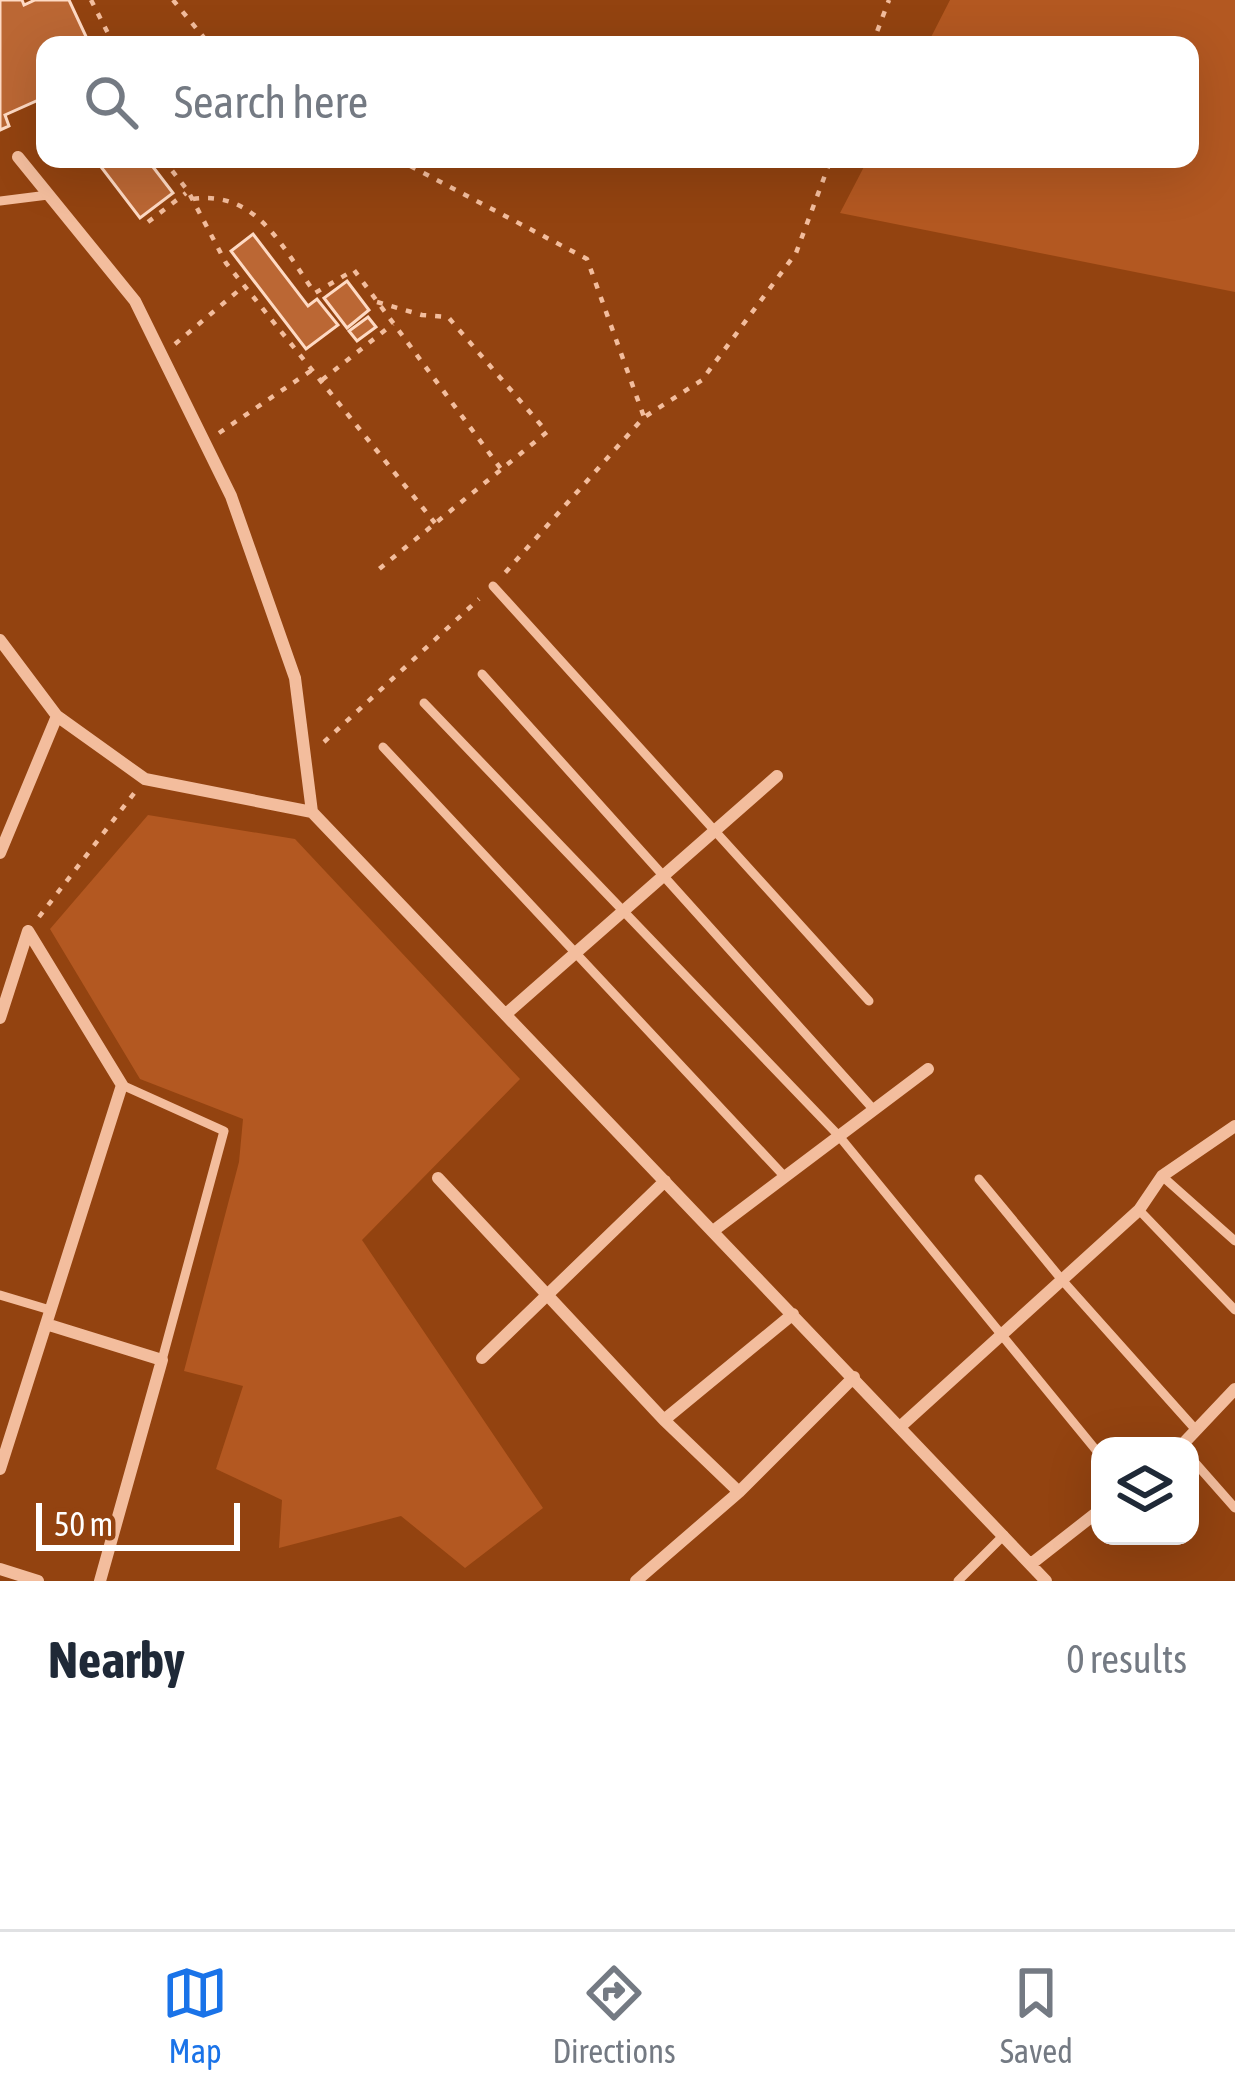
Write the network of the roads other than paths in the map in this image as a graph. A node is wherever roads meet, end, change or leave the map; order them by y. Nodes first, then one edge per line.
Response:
1 (18, 157) dead end
2 (48, 195) junction
3 (0, 201) edge
4 (493, 586) road end
5 (0, 640) edge
6 (482, 674) dead end
7 (424, 703) dead end
8 (57, 716) junction
9 (383, 747) dead end
10 (777, 776) dead end
11 (312, 812) junction
12 (714, 831) junction
13 (0, 853) edge
14 (664, 875) junction
15 (624, 910) junction
16 (575, 953) junction
17 (869, 1000) dead end
18 (506, 1014) junction
19 (0, 1018) edge
20 (928, 1069) dead end
21 (122, 1085) junction
22 (874, 1110) junction
23 (1235, 1126) edge
24 (839, 1136) junction
25 (1162, 1176) junction
26 (785, 1177) junction
27 (438, 1178) dead end
28 (979, 1179) dead end
29 (665, 1181) junction
30 (1139, 1210) junction
31 (713, 1231) junction
32 (1235, 1241) edge
33 (1062, 1280) junction
34 (0, 1295) edge
35 (547, 1295) junction
36 (1235, 1310) edge
37 (793, 1314) junction
38 (48, 1317) junction
39 (1001, 1335) junction
40 (482, 1358) dead end
41 (162, 1360) junction
42 (854, 1377) junction
43 (1235, 1389) edge
44 (664, 1420) junction
45 (901, 1426) junction
46 (1196, 1430) junction
47 (1189, 1437) edge
48 (1091, 1444) edge
49 (1199, 1467) edge
50 (0, 1468) edge
51 (740, 1492) junction
52 (1235, 1508) edge
53 (1091, 1517) edge
54 (1004, 1535) junction
55 (1031, 1564) junction
56 (0, 1569) edge
57 (38, 1581) edge
58 (100, 1581) edge
59 (636, 1581) edge
60 (958, 1581) edge
61 (1046, 1581) edge

1 - 2 street
2 - 3 lane
2 - 11 street
4 - 12 lane
5 - 8 street
6 - 14 lane
7 - 15 lane
8 - 11 street
8 - 13 street
9 - 16 lane
10 - 12 street
11 - 18 street
12 - 14 street
12 - 17 lane
14 - 15 street
14 - 22 lane
15 - 16 street
15 - 24 lane
16 - 18 street
16 - 26 lane
18 - 29 street
19 - 21 street
20 - 22 street
21 - 38 street
21 - 41 lane
22 - 24 street
23 - 25 street
24 - 26 street
24 - 39 lane
25 - 30 street
25 - 32 lane
26 - 31 street
27 - 35 street
28 - 33 lane
29 - 31 street
29 - 35 street
30 - 33 street
30 - 36 lane
31 - 37 street
33 - 39 street
33 - 46 lane
34 - 38 lane
35 - 40 street
35 - 44 street
37 - 42 street
37 - 44 street
38 - 41 street
38 - 50 street
39 - 45 street
39 - 48 lane
41 - 58 street
42 - 45 street
42 - 51 street
43 - 46 street
44 - 51 street
45 - 54 street
46 - 47 street
49 - 52 lane
51 - 59 street
53 - 55 street
54 - 55 street
54 - 60 lane
55 - 61 street
56 - 57 street

